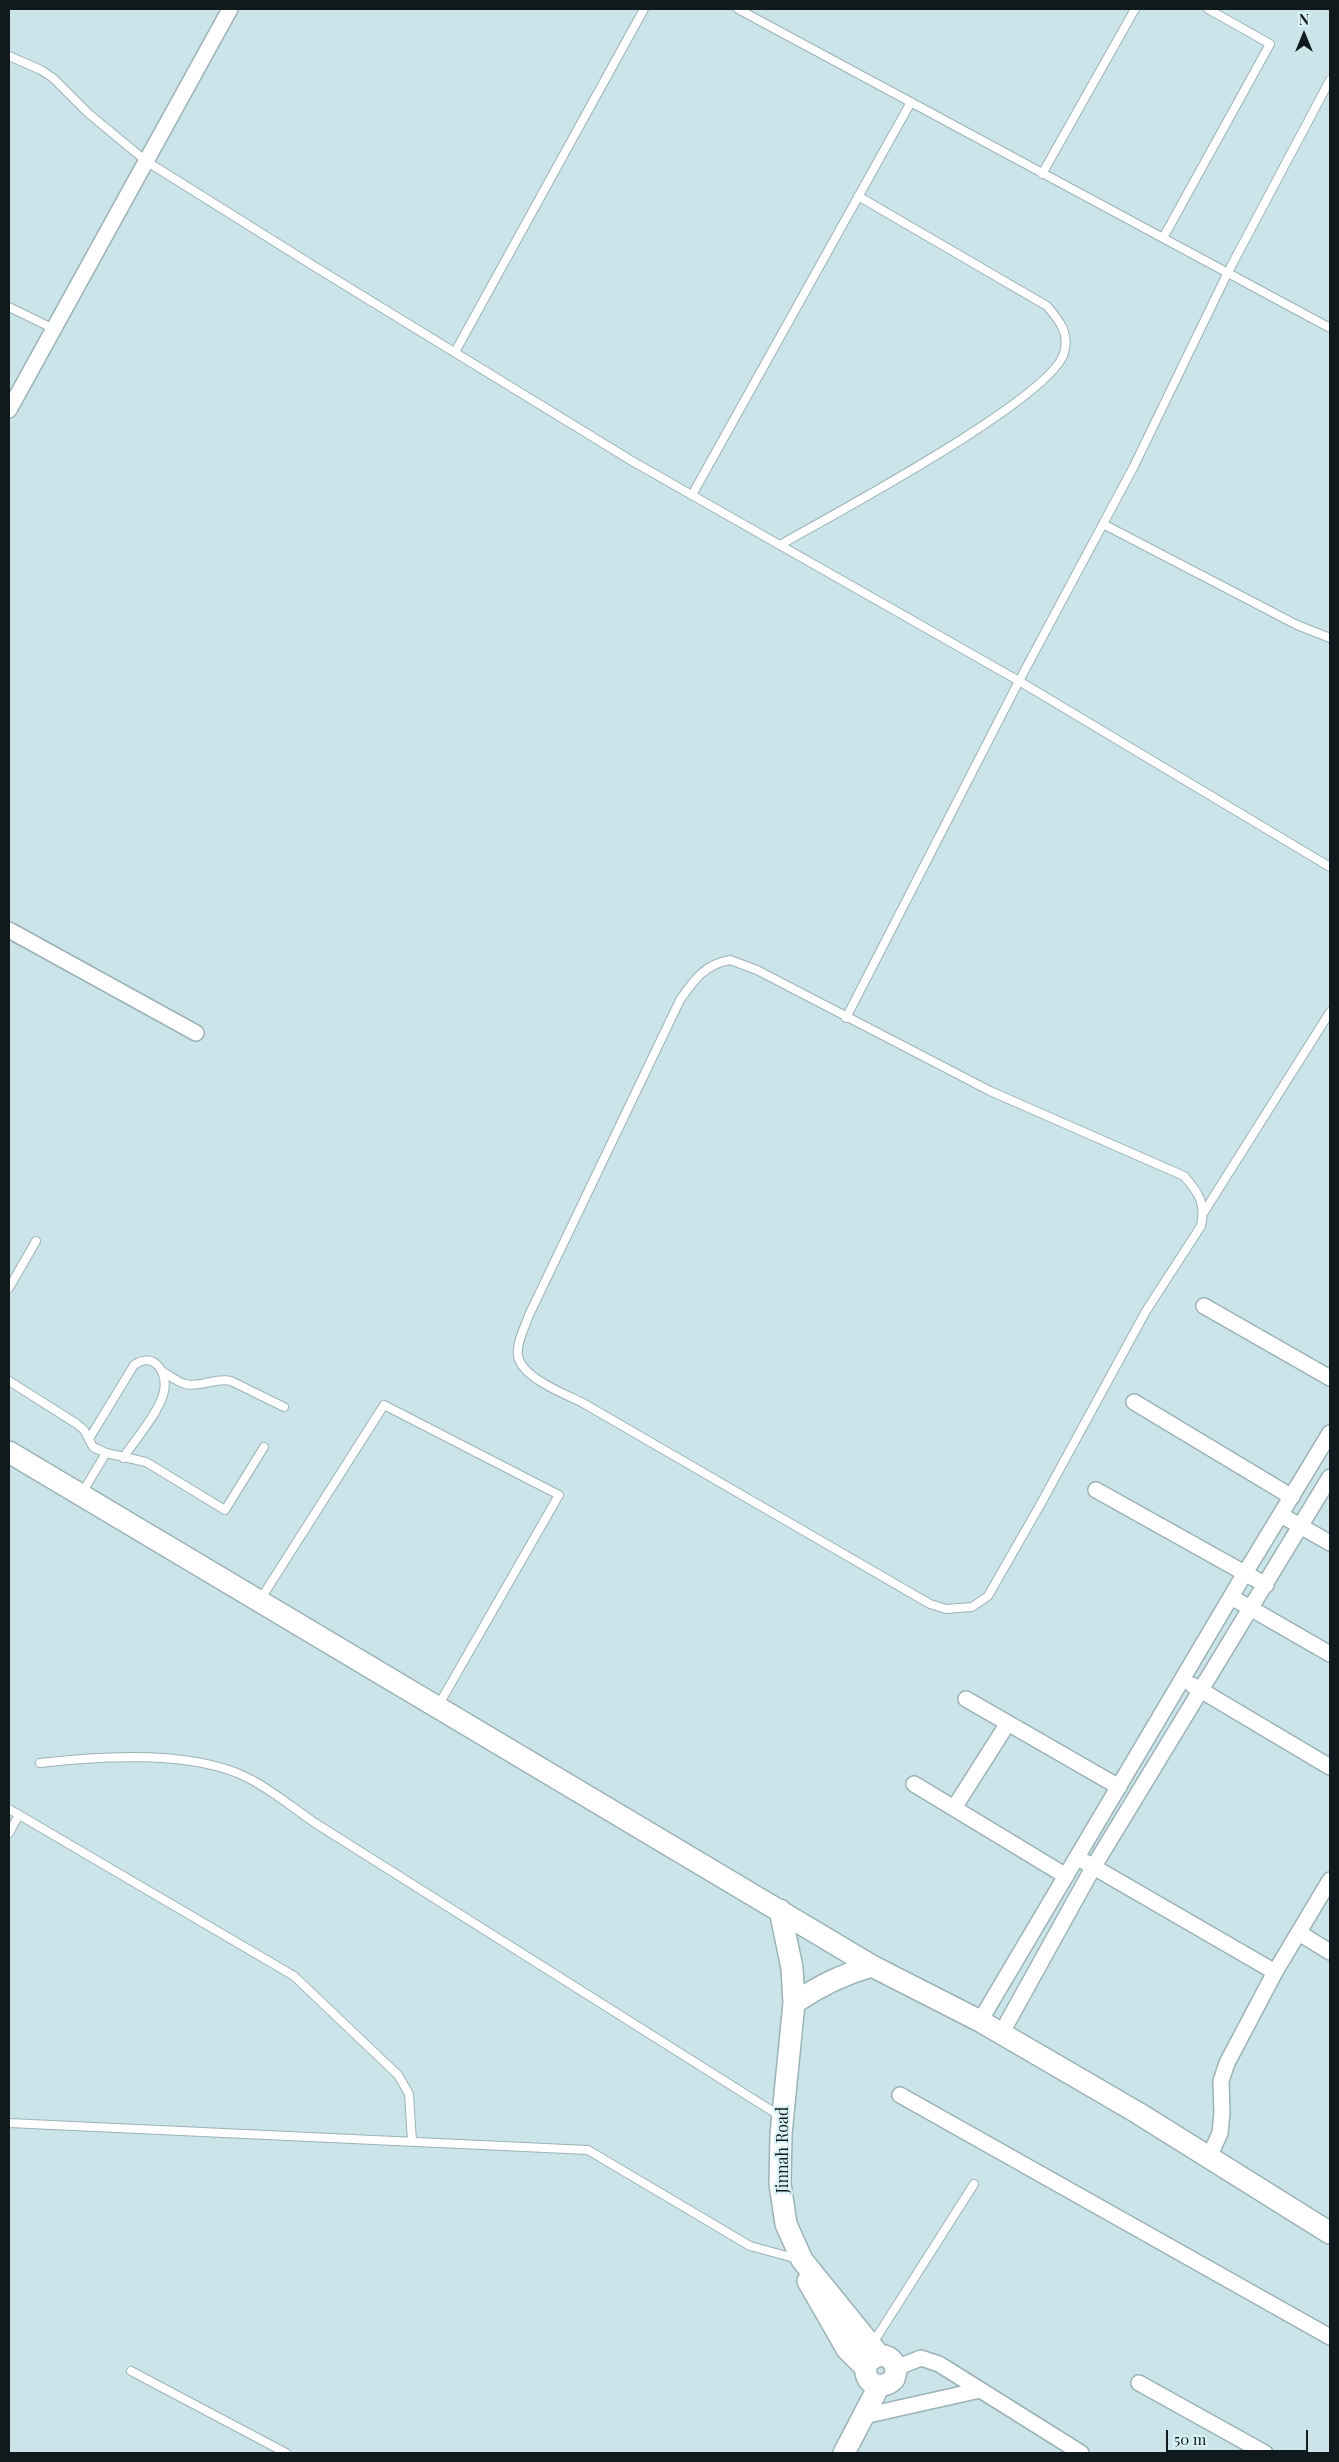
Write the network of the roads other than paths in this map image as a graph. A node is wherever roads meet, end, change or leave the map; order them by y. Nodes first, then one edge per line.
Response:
1 (230, 9) edge
2 (644, 9) edge
3 (738, 9) edge
4 (1135, 9) edge
5 (1208, 9) edge
6 (9, 56) edge
7 (1330, 80) edge
8 (911, 102) junction
9 (146, 161) junction
10 (1042, 174) junction
11 (858, 196) junction
12 (1163, 238) junction
13 (1228, 272) junction
14 (9, 307) edge
15 (1330, 328) edge
16 (54, 329) junction
17 (455, 352) junction
18 (9, 410) edge
19 (692, 495) junction
20 (1103, 524) junction
21 (780, 545) junction
22 (1330, 638) edge
23 (1019, 681) junction
24 (1330, 867) edge
25 (9, 930) edge
26 (1330, 1012) edge
27 (846, 1018) junction
28 (196, 1033) dead end
29 (1204, 1212) junction
30 (36, 1241) dead end
31 (9, 1288) edge
32 (1204, 1306) dead end
33 (163, 1372) junction
34 (1330, 1378) edge
35 (9, 1381) edge
36 (1134, 1402) dead end
37 (284, 1407) dead end
38 (1330, 1433) edge
39 (89, 1439) junction
40 (264, 1447) dead end
41 (9, 1452) edge
42 (106, 1453) junction
43 (123, 1458) junction
44 (1330, 1477) edge
45 (1096, 1490) dead end
46 (81, 1495) junction
47 (1292, 1498) junction
48 (1281, 1515) junction
49 (1302, 1526) junction
50 (1330, 1543) edge
51 (1245, 1573) junction
52 (1266, 1585) junction
53 (1231, 1597) junction
54 (259, 1602) junction
55 (1251, 1608) junction
56 (1330, 1654) edge
57 (1182, 1679) junction
58 (1200, 1690) junction
59 (966, 1699) dead end
60 (437, 1708) junction
61 (1008, 1723) junction
62 (40, 1763) dead end
63 (1330, 1767) edge
64 (914, 1784) dead end
65 (1119, 1787) junction
66 (954, 1808) junction
67 (9, 1809) edge
68 (19, 1815) junction
69 (9, 1833) edge
70 (1077, 1858) junction
71 (1094, 1866) junction
72 (1066, 1876) junction
73 (1330, 1880) edge
74 (780, 1910) junction
75 (1299, 1933) junction
76 (1330, 1952) edge
77 (872, 1966) junction
78 (1275, 1972) junction
79 (794, 2003) junction
80 (980, 2021) junction
81 (1001, 2034) junction
82 (900, 2095) dead end
83 (782, 2117) junction
84 (9, 2123) edge
85 (412, 2141) junction
86 (1209, 2157) junction
87 (974, 2184) dead end
88 (1330, 2233) edge
89 (802, 2260) junction
90 (1330, 2337) edge
91 (873, 2367) junction
92 (896, 2368) joint
93 (131, 2371) dead end
94 (1139, 2383) dead end
95 (980, 2390) junction
96 (864, 2416) junction
97 (286, 2453) edge
98 (844, 2453) edge
99 (1080, 2453) edge
100 (1265, 2453) edge

1 - 9 street
2 - 17 lane
3 - 8 lane
4 - 10 lane
5 - 12 lane
6 - 9 lane
7 - 13 lane
8 - 10 lane
8 - 11 lane
9 - 16 street
9 - 17 lane
10 - 12 lane
11 - 19 lane
11 - 21 lane
12 - 13 lane
13 - 15 lane
13 - 20 lane
14 - 16 lane
16 - 18 street
17 - 19 lane
19 - 21 lane
20 - 22 lane
20 - 23 lane
21 - 23 lane
23 - 24 lane
23 - 27 lane
25 - 28 street
26 - 29 lane
27 - 29 lane
27 - 29 lane
30 - 31 lane
32 - 34 street
33 - 37 lane
33 - 39 lane
33 - 43 lane
35 - 39 lane
36 - 47 street
38 - 47 street
39 - 42 lane
40 - 43 lane
41 - 46 street
42 - 43 lane
42 - 46 lane
44 - 49 street
45 - 51 street
46 - 54 street
47 - 48 street
48 - 49 street
48 - 51 street
49 - 50 street
49 - 52 street
51 - 52 street
51 - 53 street
52 - 55 street
53 - 55 street
53 - 57 street
54 - 60 street
54 - 60 lane
55 - 56 street
55 - 58 street
57 - 58 street
57 - 65 street
58 - 63 street
58 - 71 street
59 - 61 street
60 - 74 street
61 - 65 street
61 - 66 street
62 - 83 lane
64 - 66 street
65 - 70 street
66 - 72 street
67 - 68 lane
68 - 69 lane
68 - 85 lane
70 - 71 street
70 - 72 street
71 - 78 street
71 - 81 street
72 - 80 street
73 - 75 street
74 - 77 street
74 - 79 street, Jinnah Road
75 - 76 street
75 - 78 street
77 - 79 street
77 - 80 street
78 - 86 street
79 - 83 street, Jinnah Road
80 - 81 street
81 - 86 street
82 - 90 street
83 - 89 street, Jinnah Road
84 - 85 lane
85 - 89 lane
86 - 88 street
87 - 91 lane
89 - 91 street, Jinnah Road
91 - 92 street
91 - 96 street
92 - 95 street
93 - 97 lane
94 - 100 street
95 - 96 street
95 - 99 street
96 - 98 street

